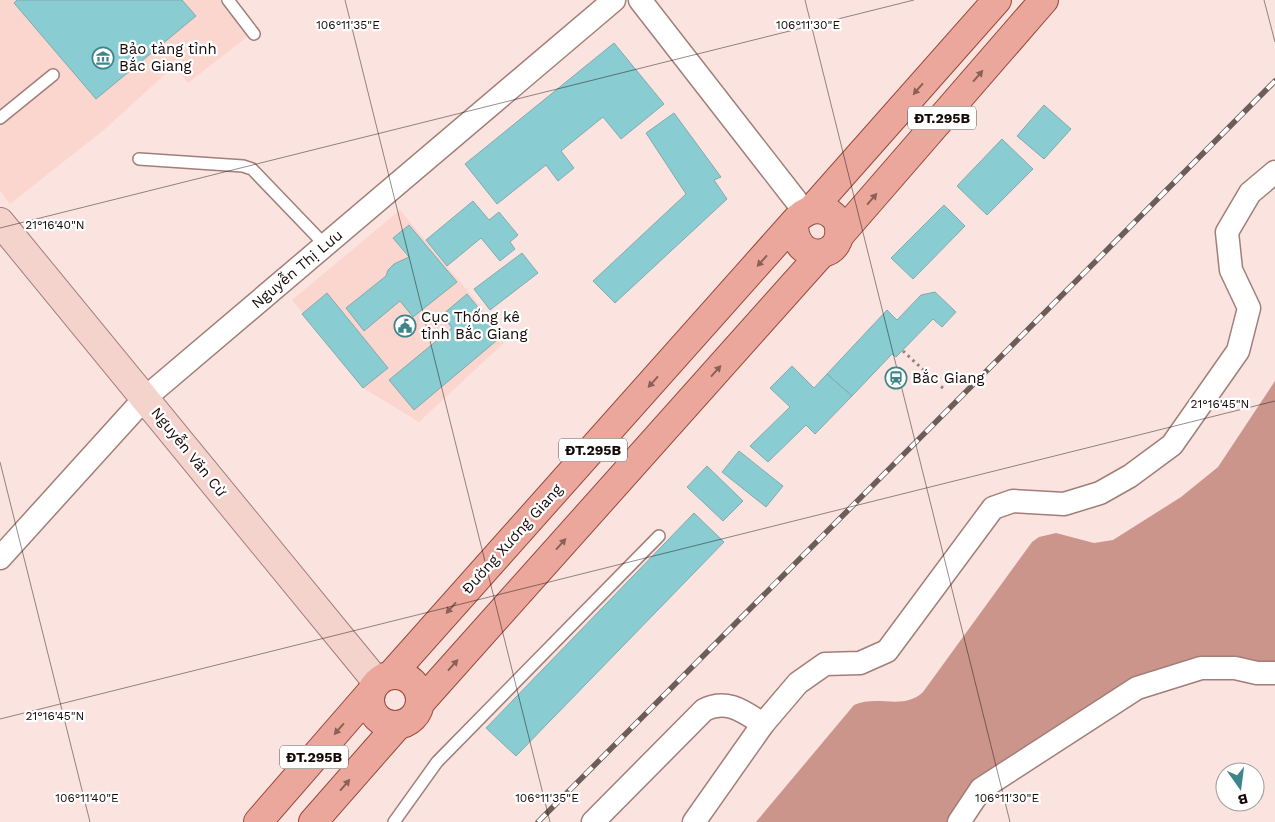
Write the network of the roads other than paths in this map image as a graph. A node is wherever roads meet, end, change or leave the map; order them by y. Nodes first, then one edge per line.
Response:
1 (228, 0) edge
2 (614, 0) edge
3 (640, 0) edge
4 (997, 0) edge
5 (1044, 0) edge
6 (254, 34) dead end
7 (53, 75) dead end
8 (0, 118) edge
9 (139, 159) dead end
10 (1275, 172) edge
11 (804, 215) junction
12 (0, 222) edge
13 (840, 236) junction
14 (325, 245) junction
15 (821, 254) junction
16 (145, 398) junction
17 (659, 536) dead end
18 (0, 558) edge
19 (1275, 673) edge
20 (380, 683) junction
21 (420, 702) junction
22 (763, 724) junction
23 (398, 725) junction
24 (258, 822) edge
25 (313, 822) edge
26 (394, 822) edge
27 (592, 822) edge
28 (694, 822) edge
29 (959, 822) edge

1 - 6 lane
2 - 14 street, Nguyễn Thị Lưu
3 - 11 street
4 -> 11 main road, Đường Xương Giang / ĐT.295B
13 -> 5 main road, ĐT.295B
7 - 8 lane
9 - 14 lane
10 - 22 street
11 - 13 main road
11 - 15 main road
11 -> 20 main road, Đường Xương Giang / ĐT.295B
12 - 16 street, Nguyễn Văn Cừ
13 - 15 main road, ĐT.295B
14 - 16 street, Nguyễn Thị Lưu
21 -> 15 main road, ĐT.295B
16 - 18 street, Nguyễn Thị Lưu
16 - 20 street, Nguyễn Văn Cừ
17 - 26 lane
19 - 29 street
20 - 21 main road
20 - 23 main road
20 -> 24 main road, Đường Xương Giang / ĐT.295B
21 - 23 main road, ĐT.295B
22 - 27 street
22 - 28 street
25 -> 23 main road, ĐT.295B

